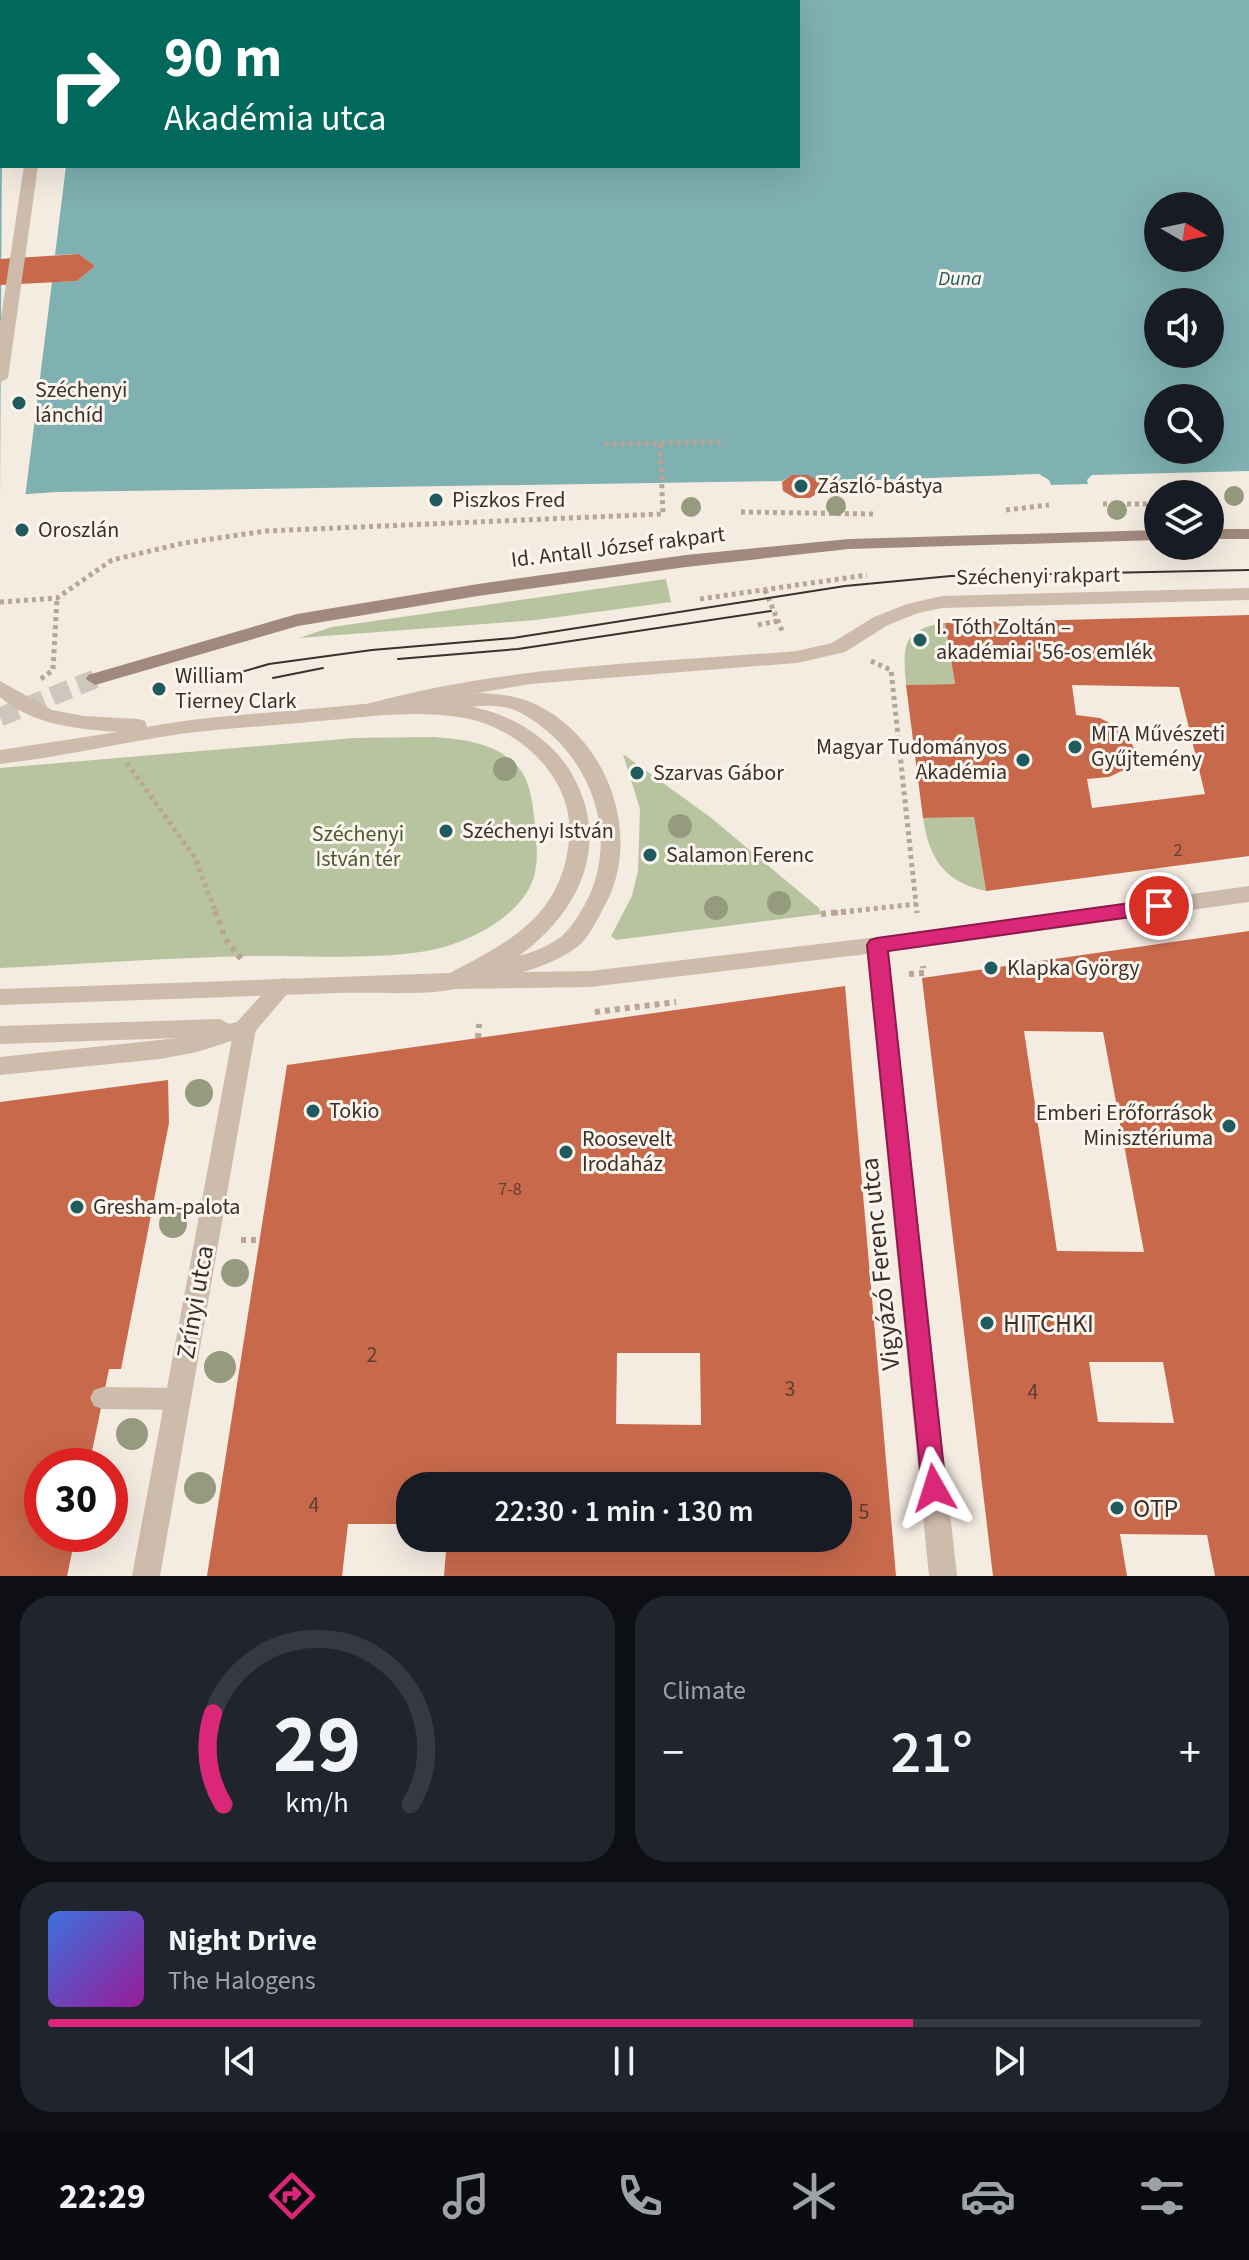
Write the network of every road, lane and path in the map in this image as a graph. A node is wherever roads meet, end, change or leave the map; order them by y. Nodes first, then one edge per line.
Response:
1 (31, 168) edge
2 (0, 378) edge
3 (724, 442) dead end
4 (660, 443) junction
5 (605, 444) dead end
6 (1103, 504) dead end
7 (1144, 504) edge
8 (1049, 505) dead end
9 (1004, 510) dead end
10 (741, 512) dead end
11 (882, 513) dead end
12 (1224, 534) edge
13 (1249, 534) edge
14 (1144, 535) edge
15 (867, 575) dead end
16 (765, 590) junction
17 (1249, 594) edge
18 (57, 598) junction
19 (700, 599) dead end
20 (0, 602) edge
21 (777, 621) junction
22 (758, 625) dead end
23 (781, 628) dead end
24 (838, 648) junction
25 (40, 679) dead end
26 (95, 679) tunnel mouth
27 (0, 687) edge
28 (369, 711) junction
29 (182, 728) junction
30 (899, 749) junction
31 (915, 749) dead end
32 (0, 757) edge
33 (124, 759) dead end
34 (1249, 894) edge
35 (821, 914) dead end
36 (877, 945) junction
37 (239, 955) dead end
38 (453, 981) junction
39 (283, 986) junction
40 (0, 997) edge
41 (654, 1005) dead end
42 (654, 1013) dead end
43 (479, 1024) dead end
44 (245, 1028) junction
45 (0, 1035) edge
46 (478, 1038) dead end
47 (0, 1066) edge
48 (103, 1398) dead end
49 (178, 1399) junction
50 (146, 1576) edge
51 (943, 1576) edge

1 - 2 street
3 - 4 path
4 - 5 path
4 - 18 path
6 - 7 path
8 - 9 path
10 - 11 path
12 - 13 main road
14 - 26 main road, Id. Antall József rakpart
15 - 16 path
16 - 19 path
16 - 21 path
17 - 24 street, Széchenyi rakpart
18 - 20 path
18 - 25 path
21 - 22 path
21 - 23 path
24 - 28 street
24 - 30 path
27 - 29 street
28 - 29 street
28 - 38 street
28 - 38 street
29 - 32 street
30 - 31 path
30 - 35 path
33 - 37 path
34 - 36 street
36 - 38 street
36 - 51 street, Vigyázó Ferenc utca
38 - 39 street
39 - 40 street
39 - 44 street
41 - 42 path
43 - 46 path
44 - 45 street
44 - 47 street
44 - 49 street, Zrínyi utca
48 - 49 street
49 - 50 street, Zrínyi utca

